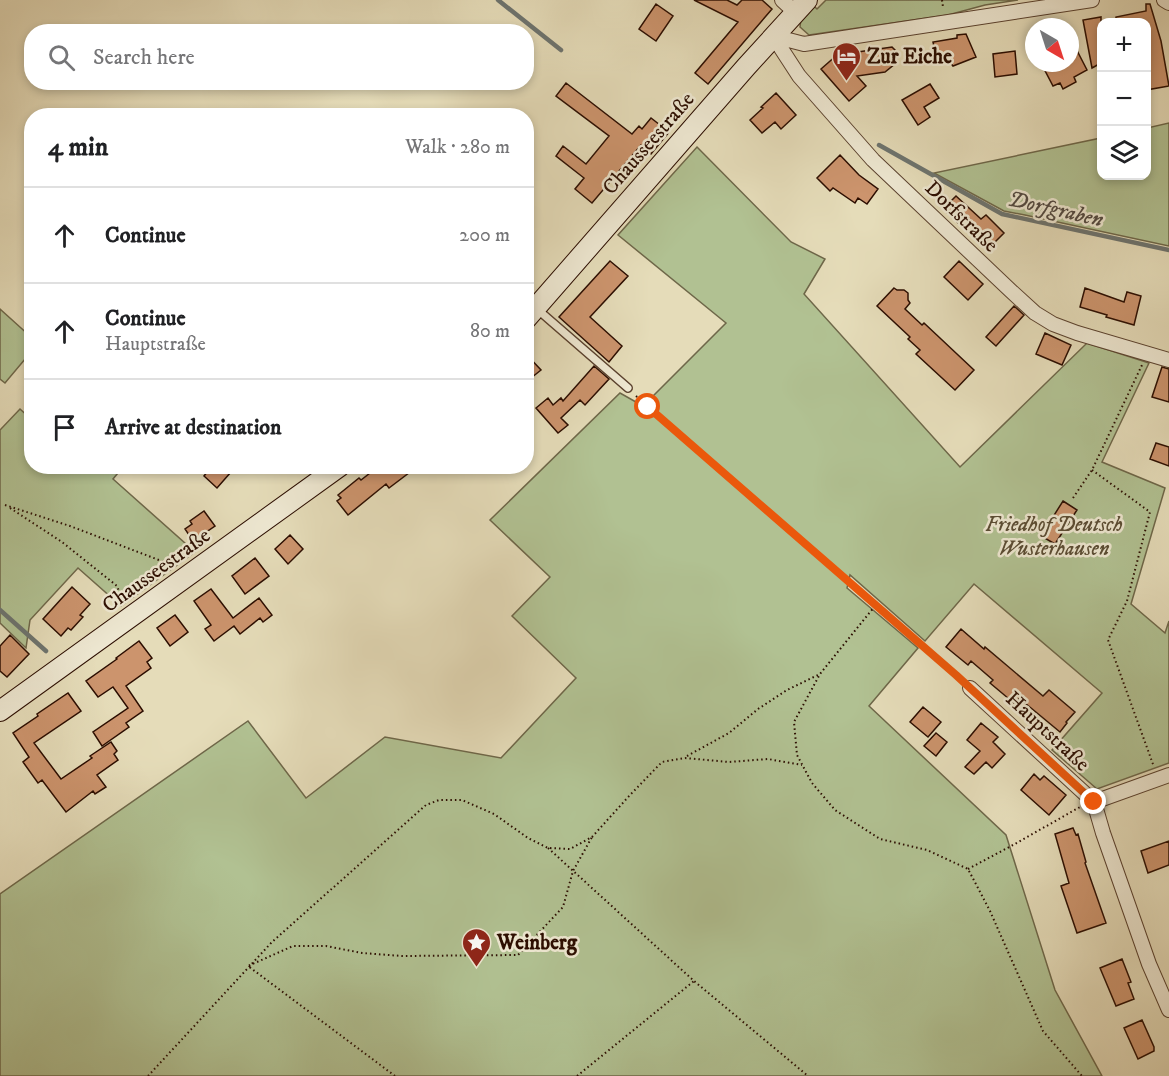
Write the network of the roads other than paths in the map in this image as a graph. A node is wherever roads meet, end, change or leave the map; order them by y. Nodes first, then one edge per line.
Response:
1 (1092, 0) edge
2 (1164, 0) edge
3 (1169, 3) edge
4 (794, 4) edge
5 (773, 36) junction
6 (534, 312) edge
7 (534, 316) edge
8 (1169, 360) edge
9 (628, 388) road end
10 (329, 474) edge
11 (970, 688) road end
12 (0, 711) edge
13 (1164, 777) edge
14 (1094, 802) junction
15 (1169, 1010) edge

1 - 5 street
2 - 3 street
4 - 5 main road, Chausseestraße
5 - 6 main road, Chausseestraße
5 - 8 street, Dorfstraße
7 - 9 lane
10 - 12 main road, Chausseestraße
11 - 14 street, Hauptstraße
13 - 14 street
14 - 15 street, Hauptstraße

